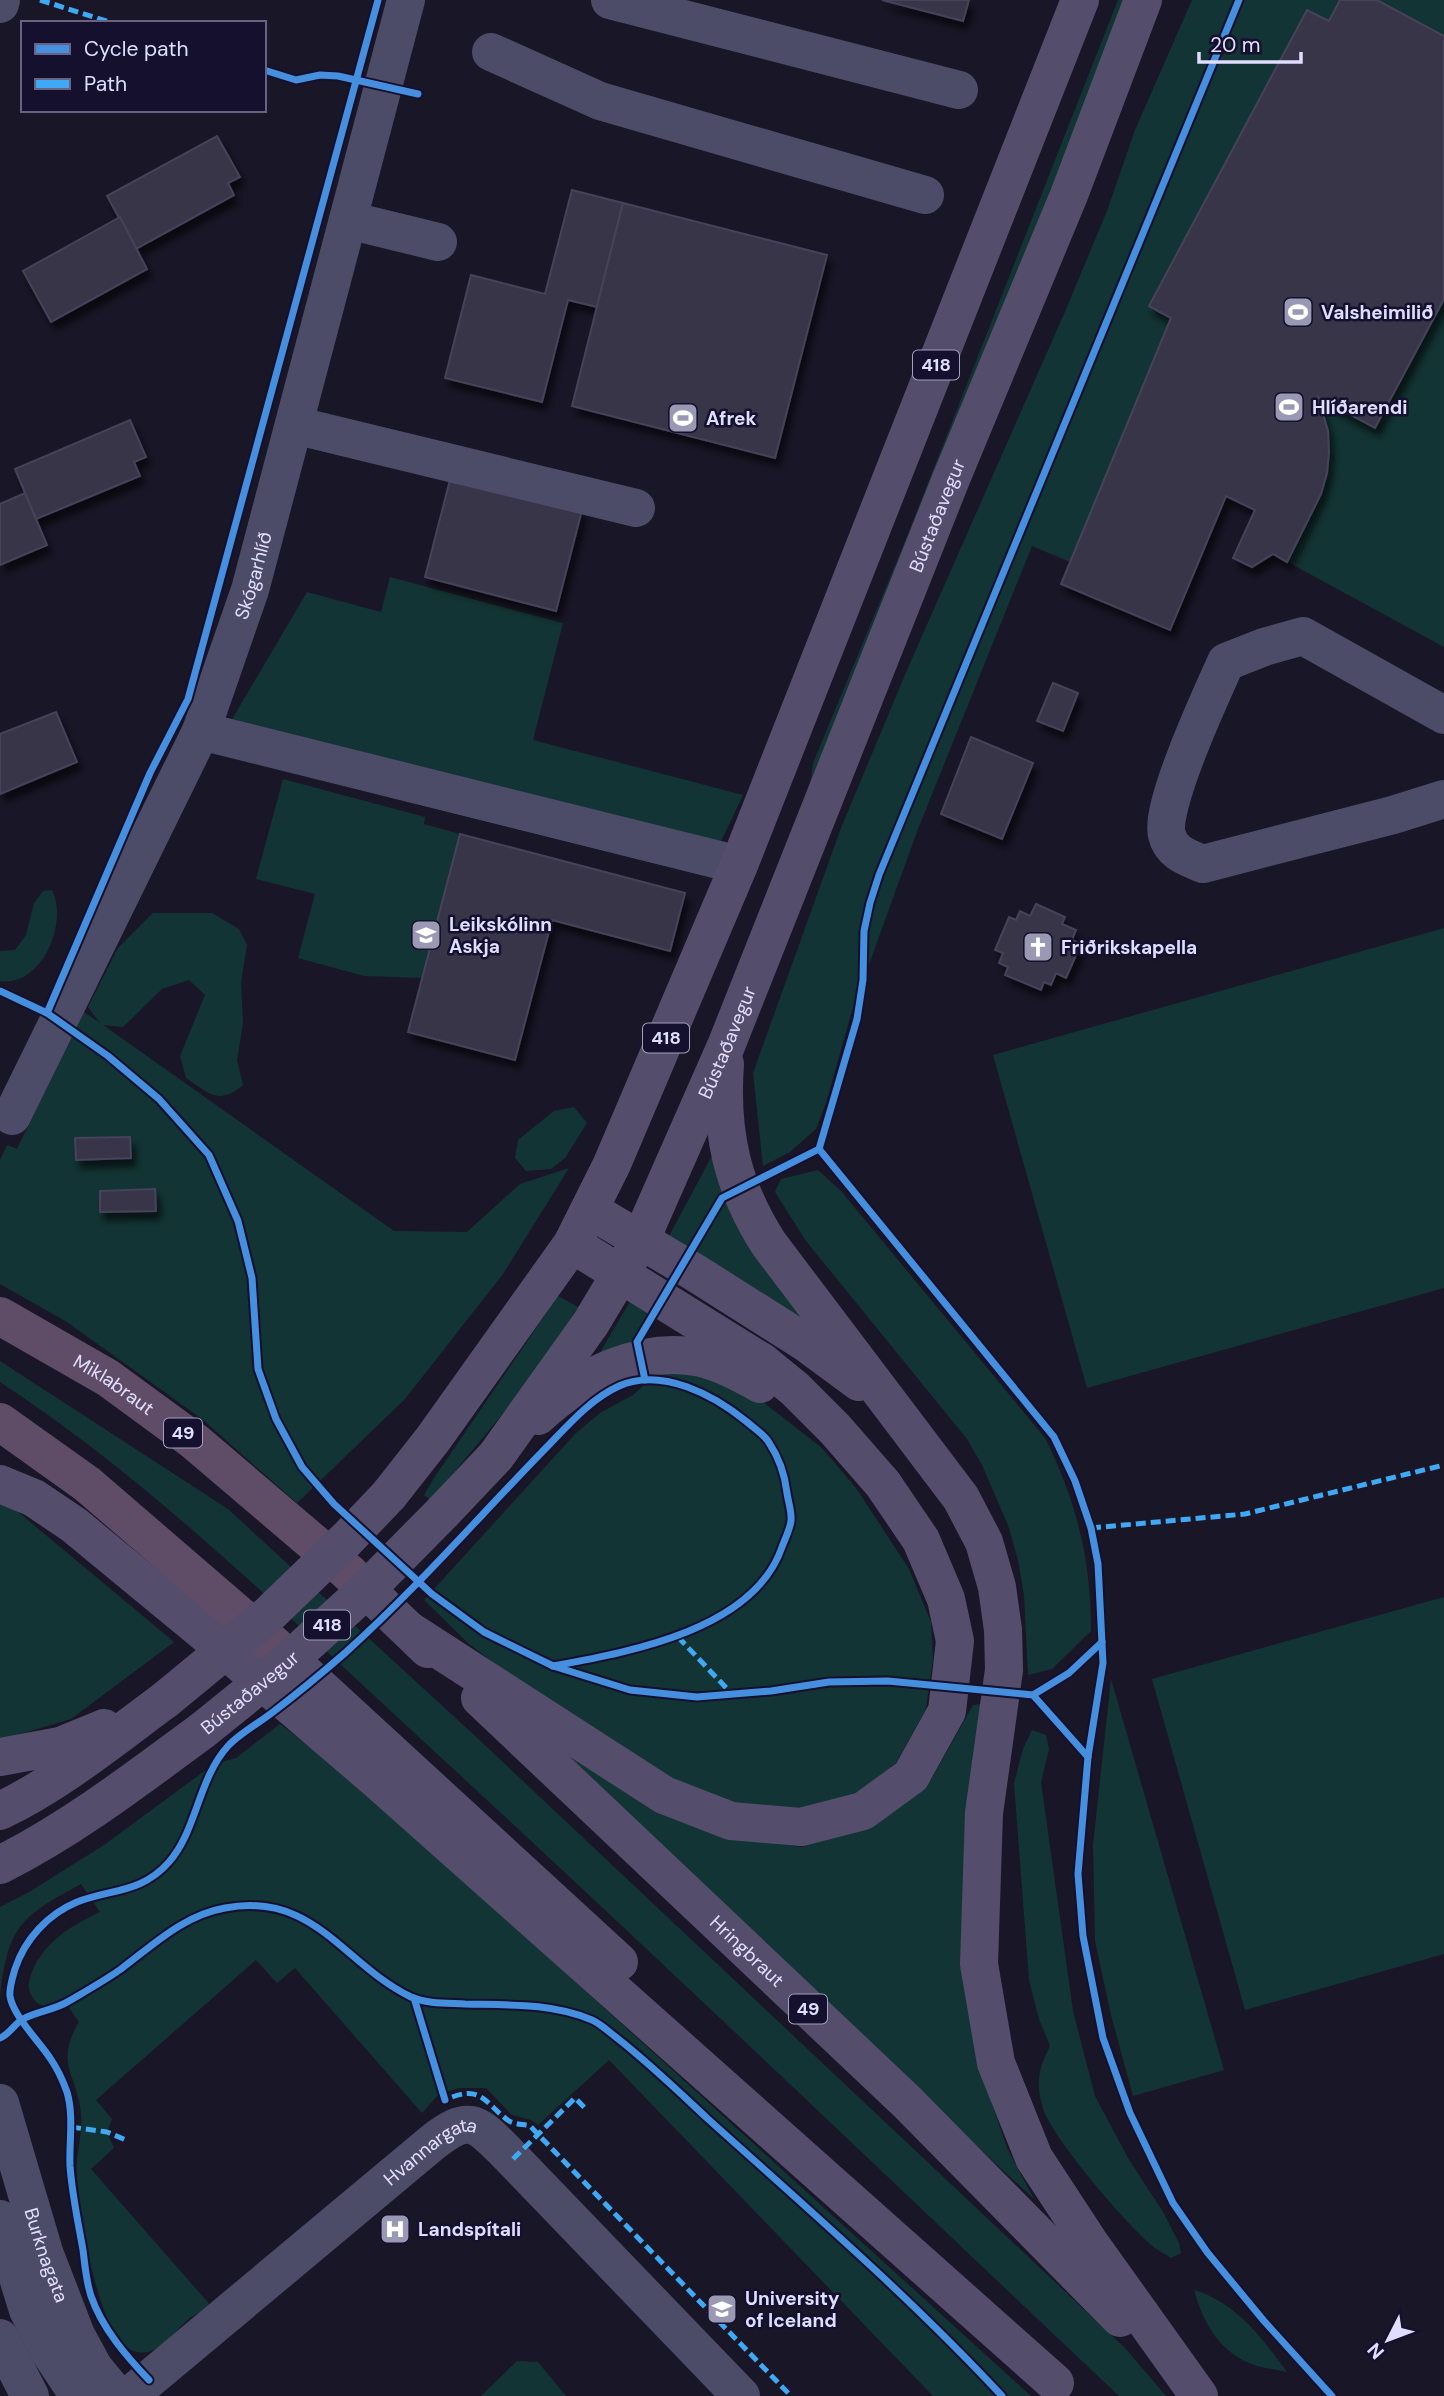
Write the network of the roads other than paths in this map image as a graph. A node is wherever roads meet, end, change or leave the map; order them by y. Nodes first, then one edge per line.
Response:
1 (406, 0) edge
2 (610, 0) edge
3 (1080, 0) edge
4 (1143, 0) edge
5 (491, 52) dead end
6 (959, 90) dead end
7 (925, 195) dead end
8 (348, 220) junction
9 (438, 242) dead end
10 (294, 425) junction
11 (636, 508) dead end
12 (1444, 715) edge
13 (201, 731) junction
14 (1444, 799) edge
15 (739, 865) junction
16 (726, 1045) junction
17 (12, 1116) dead end
18 (590, 1210) junction
19 (640, 1239) junction
20 (572, 1244) junction
21 (622, 1273) junction
22 (0, 1316) edge
23 (898, 1415) junction
24 (0, 1422) edge
25 (835, 1429) junction
26 (496, 1456) junction
27 (0, 1484) edge
28 (348, 1573) joint
29 (410, 1631) junction
30 (274, 1645) joint
31 (161, 1703) junction
32 (0, 1757) edge
33 (0, 1811) edge
34 (0, 1865) edge
35 (0, 2102) edge
36 (0, 2219) edge
37 (0, 2337) edge
38 (1061, 2389) edge
39 (30, 2396) edge
40 (79, 2396) edge
41 (117, 2396) edge
42 (129, 2396) edge
43 (741, 2396) edge
44 (1198, 2396) edge

1 - 8 street, Skógarhlíð
2 - 6 street
3 - 15 main road, 418
4 - 16 main road, Bústaðavegur / 418
5 - 7 street
8 - 9 street
8 - 10 street, Skógarhlíð
10 - 11 street
10 - 13 street, Skógarhlíð
12 - 14 street
13 - 15 street
13 - 17 street, Skógarhlíð
15 - 18 main road, 418
16 - 19 main road, Bústaðavegur / 418
16 - 23 main road
18 - 19 main road
18 - 20 main road, 418
19 - 21 main road, Bústaðavegur / 418
19 - 23 main road
20 - 21 main road
20 - 31 main road, 418, bridge
21 - 25 main road
21 - 26 main road, Bústaðavegur / 418
22 - 28 highway, Miklabraut / 49
23 - 44 main road
24 - 30 highway
25 - 26 main road
25 - 29 main road
26 - 34 main road, Bústaðavegur / 418, bridge
27 - 38 main road
28 - 29 main road, Hringbraut / 49
29 - 44 main road, Hringbraut / 49
30 - 38 main road
31 - 32 main road
31 - 33 main road, 418
35 - 41 street, Burknagata
36 - 40 street, Burknagata
37 - 39 street
42 - 43 street, Hvannargata

